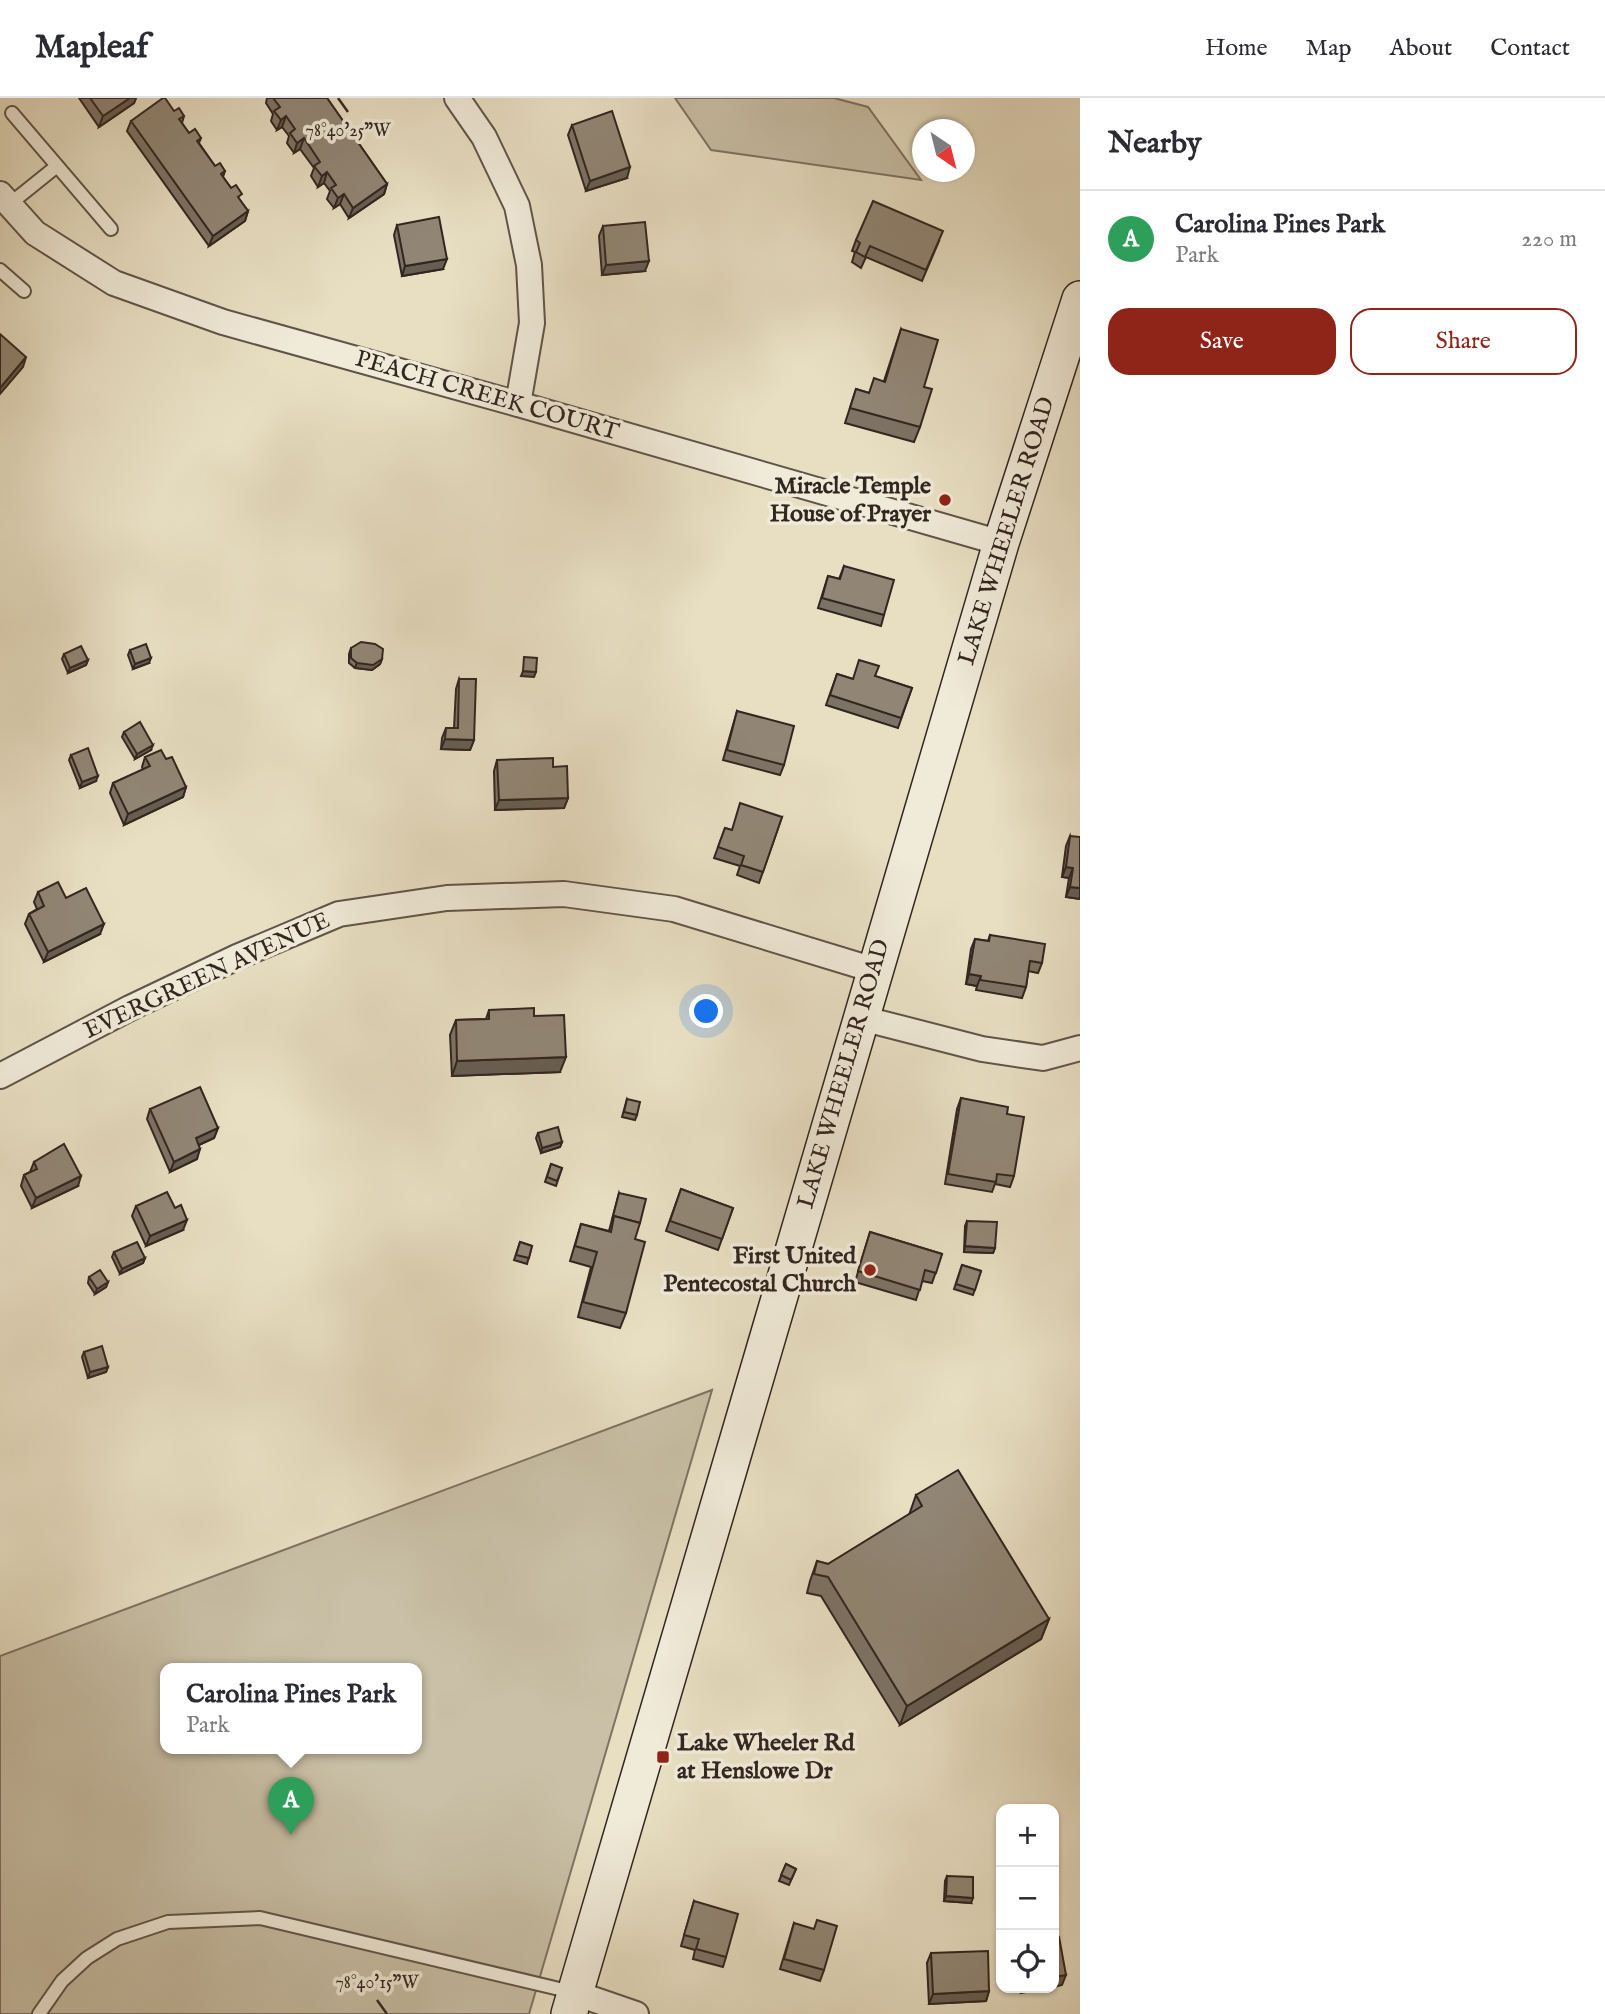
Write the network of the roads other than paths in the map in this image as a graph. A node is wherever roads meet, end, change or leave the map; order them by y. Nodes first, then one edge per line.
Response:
1 (457, 98) edge
2 (12, 113) dead end
3 (57, 166) junction
4 (3, 203) edge
5 (111, 229) dead end
6 (0, 270) edge
7 (24, 291) dead end
8 (1080, 299) edge
9 (517, 404) junction
10 (1001, 543) junction
11 (874, 970) junction
12 (861, 1018) junction
13 (1080, 1048) edge
14 (0, 1076) edge
15 (572, 2003) edge
16 (39, 2014) edge
17 (636, 2014) edge

1 - 9 street
2 - 3 lane
3 - 4 lane
3 - 5 lane
4 - 9 street, PEACH CREEK COURT
6 - 7 lane
8 - 10 main road, LAKE WHEELER ROAD
9 - 10 street, PEACH CREEK COURT
10 - 11 main road, LAKE WHEELER ROAD
11 - 12 main road, LAKE WHEELER ROAD
11 - 14 street, EVERGREEN AVENUE
12 - 13 street
12 - 15 main road, LAKE WHEELER ROAD
15 - 16 lane
15 - 17 street

